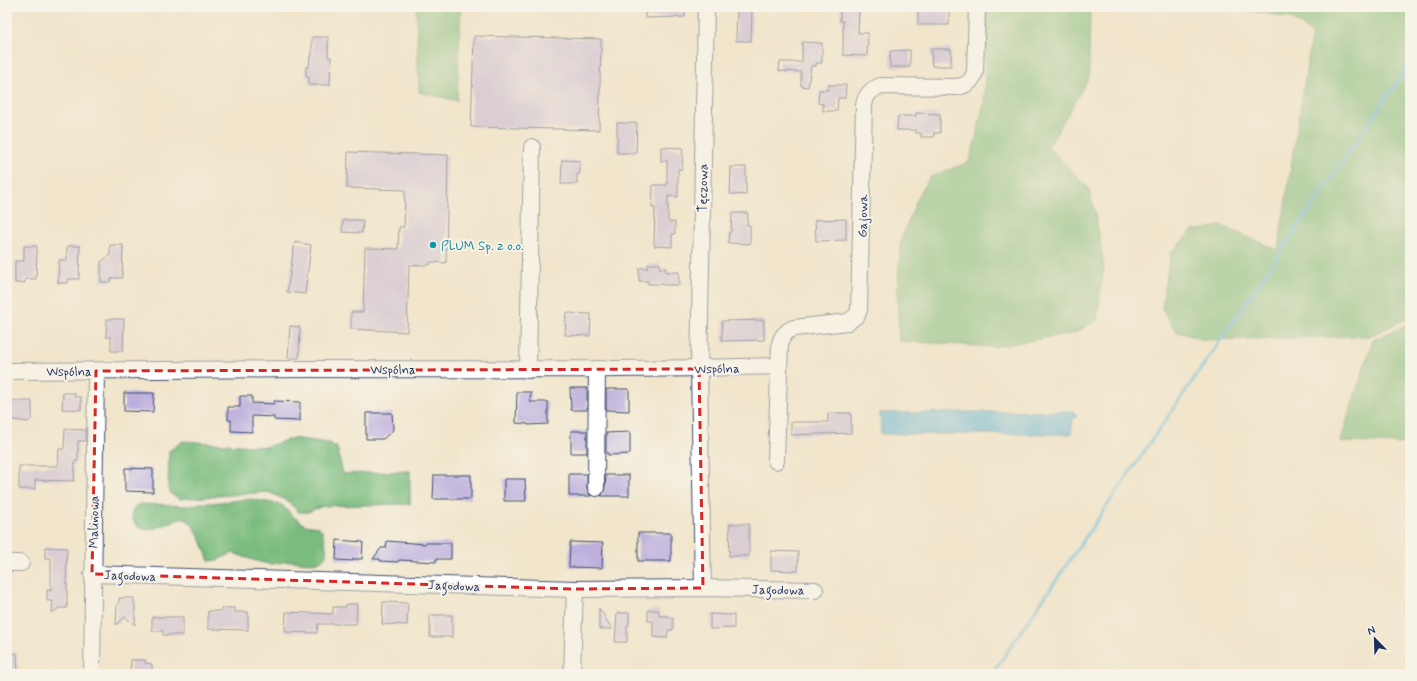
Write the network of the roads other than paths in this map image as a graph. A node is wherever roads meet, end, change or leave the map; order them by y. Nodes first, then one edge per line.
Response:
1 (706, 7) edge
2 (977, 7) edge
3 (532, 147) dead end
4 (779, 366) junction
5 (597, 369) junction
6 (699, 369) junction
7 (528, 370) junction
8 (7, 371) edge
9 (96, 371) junction
10 (776, 462) dead end
11 (596, 488) dead end
12 (92, 574) junction
13 (702, 588) junction
14 (575, 589) junction
15 (815, 590) dead end
16 (92, 674) edge
17 (572, 674) edge

1 - 6 street, Tęczowa
2 - 4 street, Gajowa
3 - 7 street
4 - 6 street, Wspólna
4 - 10 street, Gajowa
5 - 6 street, Wspólna
5 - 7 street, Wspólna
5 - 11 street
6 - 13 street, Tęczowa
7 - 9 street, Wspólna
8 - 9 street, Wspólna
9 - 12 street, Malinowa
12 - 14 street, Jagodowa
12 - 16 street, Malinowa
13 - 14 street, Jagodowa
13 - 15 street, Jagodowa
14 - 17 street

